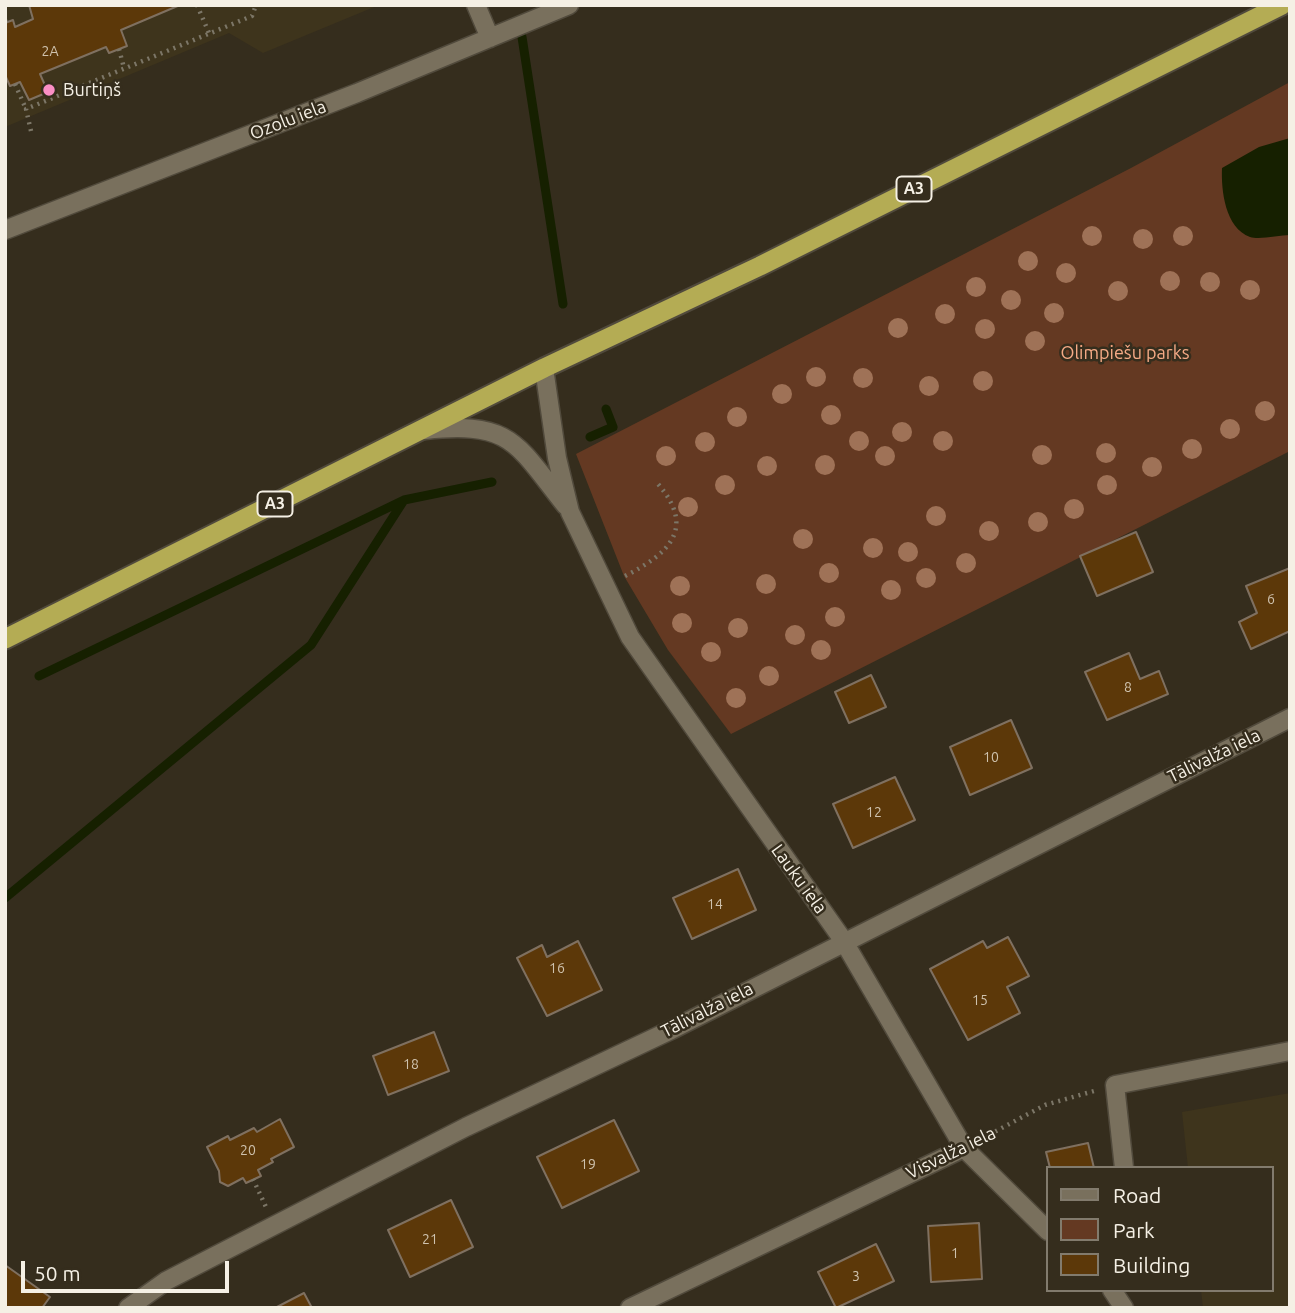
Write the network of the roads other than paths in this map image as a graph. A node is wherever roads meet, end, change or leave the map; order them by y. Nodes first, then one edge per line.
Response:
1 (476, 5) edge
2 (569, 5) edge
3 (1282, 5) edge
4 (490, 38) junction
5 (5, 230) edge
6 (544, 368) junction
7 (424, 430) junction
8 (570, 512) junction
9 (5, 639) edge
10 (1290, 718) edge
11 (843, 940) junction
12 (1290, 1051) edge
13 (964, 1148) junction
14 (1124, 1166) edge
15 (1046, 1229) edge
16 (665, 1289) junction
17 (1114, 1292) edge
18 (128, 1308) edge
19 (630, 1308) edge
20 (666, 1308) edge
21 (1126, 1308) edge

1 - 4 street
2 - 4 street, Ozolu iela
3 - 6 highway, A3
4 - 5 street, Ozolu iela
6 - 7 highway, A3
6 - 8 street
7 - 8 street
7 - 9 highway, A3
8 - 11 street, Lauku iela
10 - 11 street, Tālivalža iela
11 - 13 street, Lauku iela
11 - 18 street, Tālivalža iela
12 - 14 street
13 - 15 street, Lauku iela
13 - 16 street, Visvalža iela
16 - 19 street, Visvalža iela
16 - 20 street
17 - 21 street

